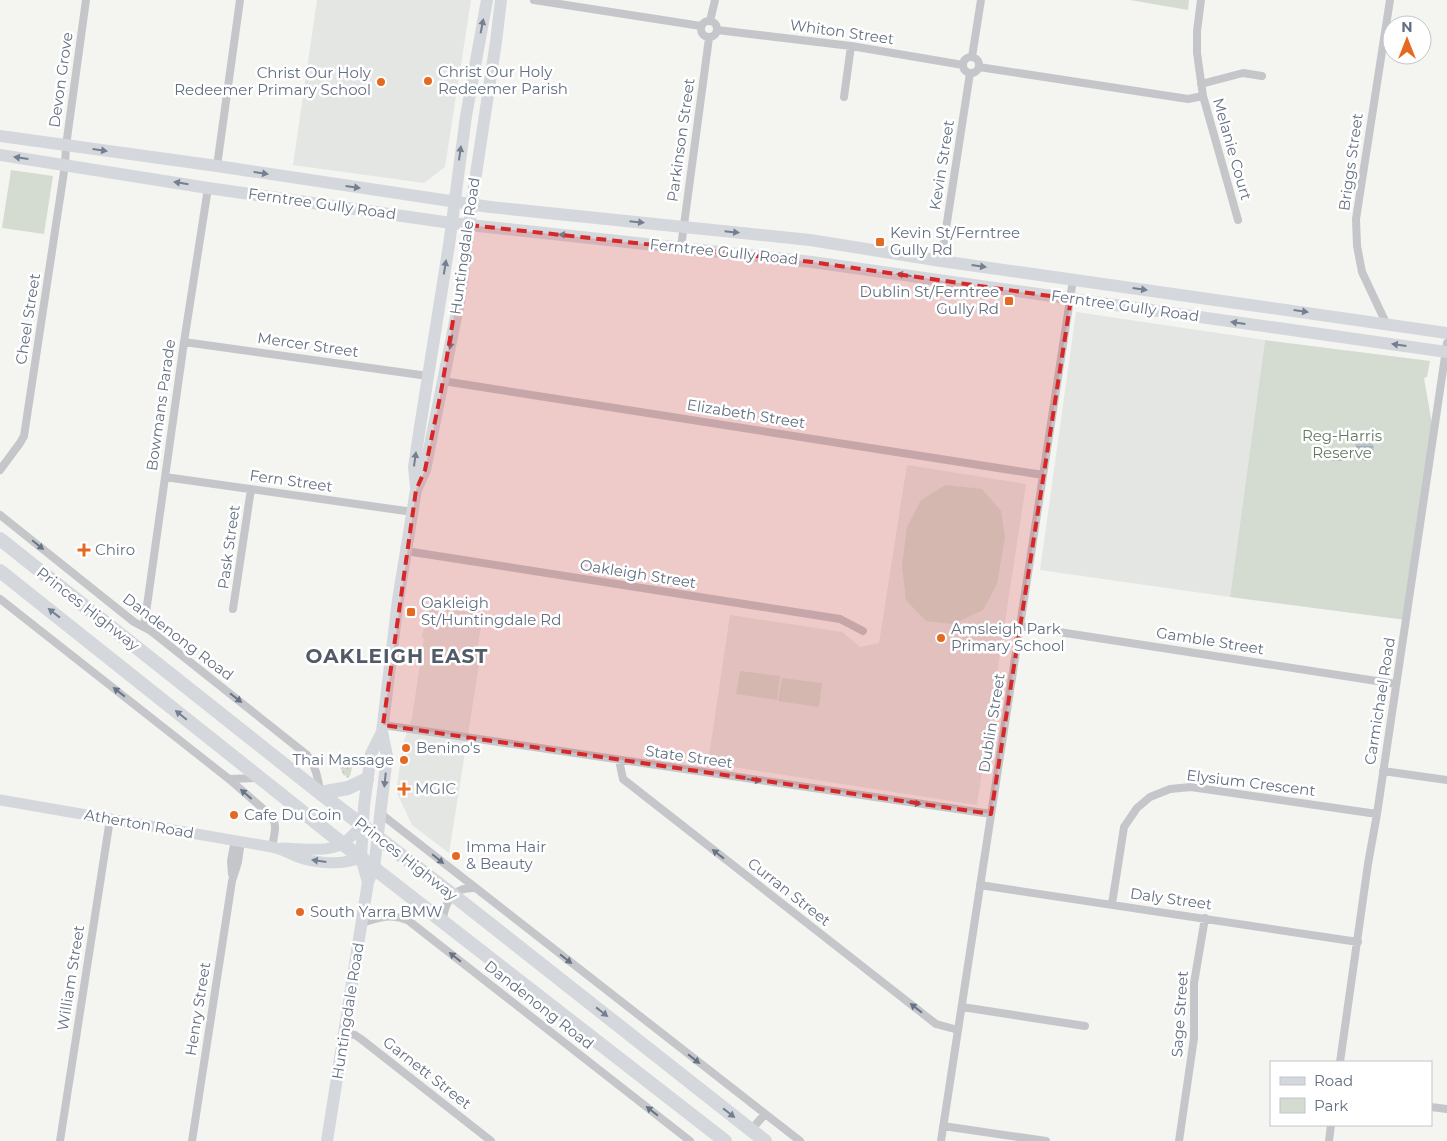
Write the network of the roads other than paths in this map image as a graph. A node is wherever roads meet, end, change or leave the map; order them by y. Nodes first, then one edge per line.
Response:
1 (86, 0) edge
2 (240, 0) edge
3 (487, 0) edge
4 (501, 0) edge
5 (534, 0) edge
6 (715, 0) edge
7 (981, 0) edge
8 (1201, 0) edge
9 (1390, 0) edge
10 (710, 21) junction
11 (701, 26) junction
12 (717, 30) junction
13 (709, 38) junction
14 (851, 46) junction
15 (972, 57) junction
16 (963, 65) junction
17 (979, 67) junction
18 (970, 73) junction
19 (1262, 76) dead end
20 (1201, 84) junction
21 (1203, 96) junction
22 (844, 97) dead end
23 (0, 136) edge
24 (66, 146) junction
25 (0, 155) edge
26 (65, 165) junction
27 (217, 166) junction
28 (208, 188) junction
29 (454, 202) junction
30 (472, 204) junction
31 (1238, 220) dead end
32 (452, 222) junction
33 (469, 225) junction
34 (683, 227) junction
35 (681, 247) junction
36 (942, 261) junction
37 (1073, 280) junction
38 (1071, 299) junction
39 (1386, 323) junction
40 (1447, 333) edge
41 (184, 342) junction
42 (1446, 349) edge
43 (428, 376) junction
44 (443, 381) junction
45 (0, 470) edge
46 (1044, 475) junction
47 (165, 477) junction
48 (251, 489) junction
49 (416, 490) junction
50 (413, 512) junction
51 (0, 515) edge
52 (0, 539) edge
53 (406, 552) junction
54 (0, 570) edge
55 (0, 599) edge
56 (234, 609) dead end
57 (1020, 626) junction
58 (144, 627) junction
59 (863, 630) dead end
60 (1396, 684) junction
61 (382, 728) junction
62 (619, 760) junction
63 (1383, 771) junction
64 (260, 778) junction
65 (229, 779) junction
66 (367, 779) junction
67 (1447, 780) edge
68 (320, 793) junction
69 (0, 800) edge
70 (381, 814) junction
71 (991, 814) junction
72 (1377, 814) junction
73 (110, 819) junction
74 (362, 825) junction
75 (378, 838) junction
76 (238, 841) junction
77 (343, 844) junction
78 (275, 847) junction
79 (361, 858) junction
80 (374, 868) junction
81 (368, 882) junction
82 (980, 884) junction
83 (474, 888) junction
84 (453, 895) junction
85 (1112, 904) junction
86 (1205, 918) junction
87 (362, 922) junction
88 (443, 922) junction
89 (1358, 942) junction
90 (962, 1007) junction
91 (1084, 1026) dead end
92 (958, 1030) junction
93 (344, 1033) junction
94 (1340, 1061) edge
95 (1432, 1107) edge
96 (1447, 1109) edge
97 (765, 1114) junction
98 (943, 1126) junction
99 (1331, 1126) edge
100 (751, 1130) junction
101 (60, 1141) edge
102 (192, 1141) edge
103 (327, 1141) edge
104 (491, 1141) edge
105 (690, 1141) edge
106 (726, 1141) edge
107 (765, 1141) edge
108 (800, 1141) edge
109 (941, 1141) edge
110 (1046, 1141) edge
111 (1179, 1141) edge
112 (1329, 1141) edge

1 - 24 street, Devon Grove
2 - 27 street
29 -> 3 main road, Huntingdale Road
4 - 30 main road, Huntingdale Road
5 - 11 street
6 - 10 street
7 - 15 street
8 - 20 street, Melanie Court
9 - 39 street, Briggs Street
10 - 11 street
10 - 12 street
11 - 13 street
12 - 13 street
12 - 14 street, Whiton Street
13 - 34 street, Parkinson Street
14 - 16 street, Whiton Street
14 - 22 street
15 - 16 street
15 - 17 street
16 - 18 street
17 - 18 street
17 - 21 street
18 - 36 street, Kevin Street
19 - 20 street
20 - 21 street, Melanie Court
21 - 31 street, Melanie Court
23 - 24 main road, Ferntree Gully Road
24 - 26 street, Devon Grove
24 -> 27 main road, Ferntree Gully Road
26 -> 25 main road, Ferntree Gully Road
28 -> 26 main road, Ferntree Gully Road
26 - 45 street, Cheel Street
27 -> 29 main road, Ferntree Gully Road
28 - 32 main road, Ferntree Gully Road
28 - 41 street, Bowmans Parade
29 - 30 main road, Ferntree Gully Road
29 - 32 main road, Huntingdale Road
30 - 33 main road, Huntingdale Road
30 -> 34 main road, Ferntree Gully Road
32 - 33 main road, Ferntree Gully Road
43 -> 32 main road, Huntingdale Road
35 -> 33 main road, Ferntree Gully Road
33 -> 44 main road, Huntingdale Road
34 - 35 street, Parkinson Street
34 -> 36 main road, Ferntree Gully Road
38 -> 35 main road, Ferntree Gully Road
36 -> 37 main road, Ferntree Gully Road
37 - 38 street, Dublin Street
37 -> 39 main road, Ferntree Gully Road
42 -> 38 main road, Ferntree Gully Road
38 - 46 street, Dublin Street
39 - 40 main road, Ferntree Gully Road
41 - 43 street, Mercer Street
41 - 47 street, Bowmans Parade
42 - 60 street, Carmichael Road
49 -> 43 main road, Huntingdale Road
44 - 46 street, Elizabeth Street
44 - 49 main road, Huntingdale Road
46 - 57 street, Dublin Street
47 - 48 street, Fern Street
47 - 58 street, Bowmans Parade
48 - 50 street, Fern Street
48 - 56 street, Pask Street
49 - 50 main road, Huntingdale Road
50 - 53 main road, Huntingdale Road
51 -> 58 street, Dandenong Road
52 - 68 highway, Princes Highway
53 - 59 street, Oakleigh Street
53 - 61 main road, Huntingdale Road
64 -> 54 highway, Princes Highway
65 -> 55 street
57 - 60 street, Gamble Street
57 - 71 street, Dublin Street
58 -> 68 street, Dandenong Road
60 - 63 street, Carmichael Road
61 - 62 street, State Street
61 - 66 main road, Huntingdale Road
61 -> 70 main road, Huntingdale Road
62 -> 71 street, State Street
92 -> 62 street, Curran Street
63 - 67 street
63 - 72 street, Carmichael Road
64 - 65 street
64 - 77 highway, Princes Highway
78 -> 65 street
66 - 68 highway
66 - 74 main road, Huntingdale Road
68 - 74 highway, Princes Highway
69 - 73 street, Atherton Road
70 - 75 main road, Huntingdale Road
70 -> 83 street
71 - 82 street, Dublin Street
72 - 85 street, Elysium Crescent
72 - 89 street, Carmichael Road
73 - 76 street, Atherton Road
73 - 101 street, William Street
74 - 75 highway, Princes Highway
74 - 77 street
74 - 79 main road, Huntingdale Road
75 - 80 main road, Huntingdale Road
75 - 84 highway, Princes Highway
76 - 78 street, Atherton Road
76 - 102 street, Henry Street
77 - 78 street, Atherton Road
77 - 79 highway, Princes Highway
79 -> 78 street, Atherton Road
79 - 80 highway, Princes Highway
79 - 81 main road, Huntingdale Road
80 - 81 main road, Huntingdale Road
80 - 88 highway, Princes Highway
81 - 87 main road, Huntingdale Road
82 - 85 street, Daly Street
82 - 90 street, Dublin Street
83 - 84 street
83 -> 97 street
84 - 88 street
84 -> 100 highway, Princes Highway
85 - 86 street, Daly Street
86 - 89 street, Daly Street
86 - 111 street, Sage Street
87 - 93 main road, Huntingdale Road
105 -> 87 street, Dandenong Road
88 - 106 highway, Princes Highway
89 - 94 street, Carmichael Road
90 - 91 street
90 - 92 street, Dublin Street
92 - 98 street, Dublin Street
93 - 103 main road, Huntingdale Road
93 - 104 street, Garnett Street
95 - 96 street
97 - 100 street
97 - 108 street
98 - 109 street, Dublin Street
98 - 110 street
99 - 112 street
100 - 107 highway, Princes Highway

